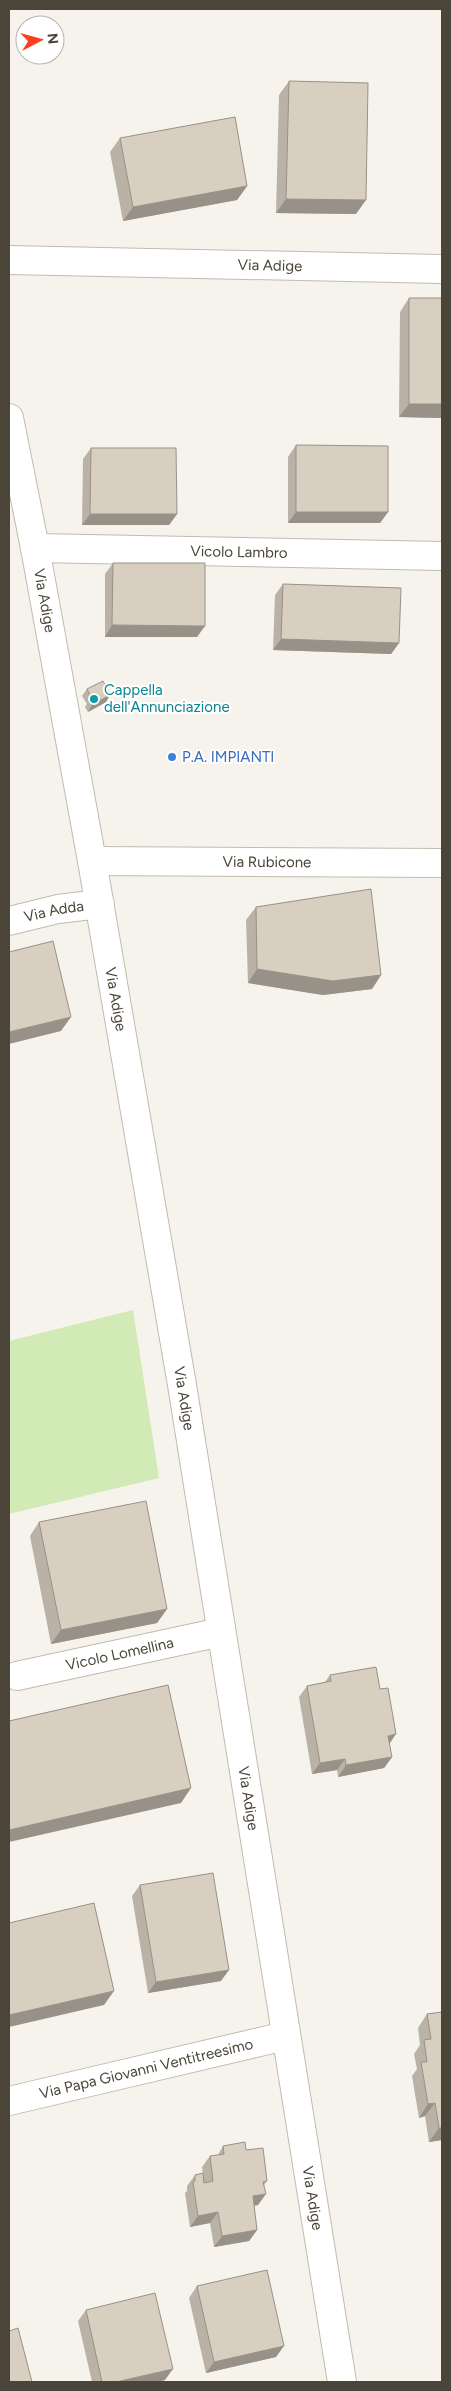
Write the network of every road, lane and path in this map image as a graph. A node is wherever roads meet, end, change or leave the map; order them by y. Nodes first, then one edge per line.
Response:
1 (9, 260) edge
2 (442, 269) edge
3 (9, 418) edge
4 (35, 548) junction
5 (442, 556) edge
6 (92, 861) junction
7 (442, 863) edge
8 (100, 904) junction
9 (9, 921) edge
10 (221, 1632) junction
11 (18, 1676) dead end
12 (285, 2036) junction
13 (9, 2101) edge
14 (342, 2382) edge

1 - 2 street, Via Adige
3 - 4 street, Via Adige
4 - 5 street, Vicolo Lambro
4 - 6 street, Via Adige
6 - 7 street, Via Rubicone
6 - 8 street, Via Adige
8 - 9 street, Via Adda
8 - 10 street, Via Adige
10 - 11 street, Vicolo Lomellina
10 - 12 street, Via Adige
12 - 13 street, Via Papa Giovanni Ventitreesimo
12 - 14 street, Via Adige

